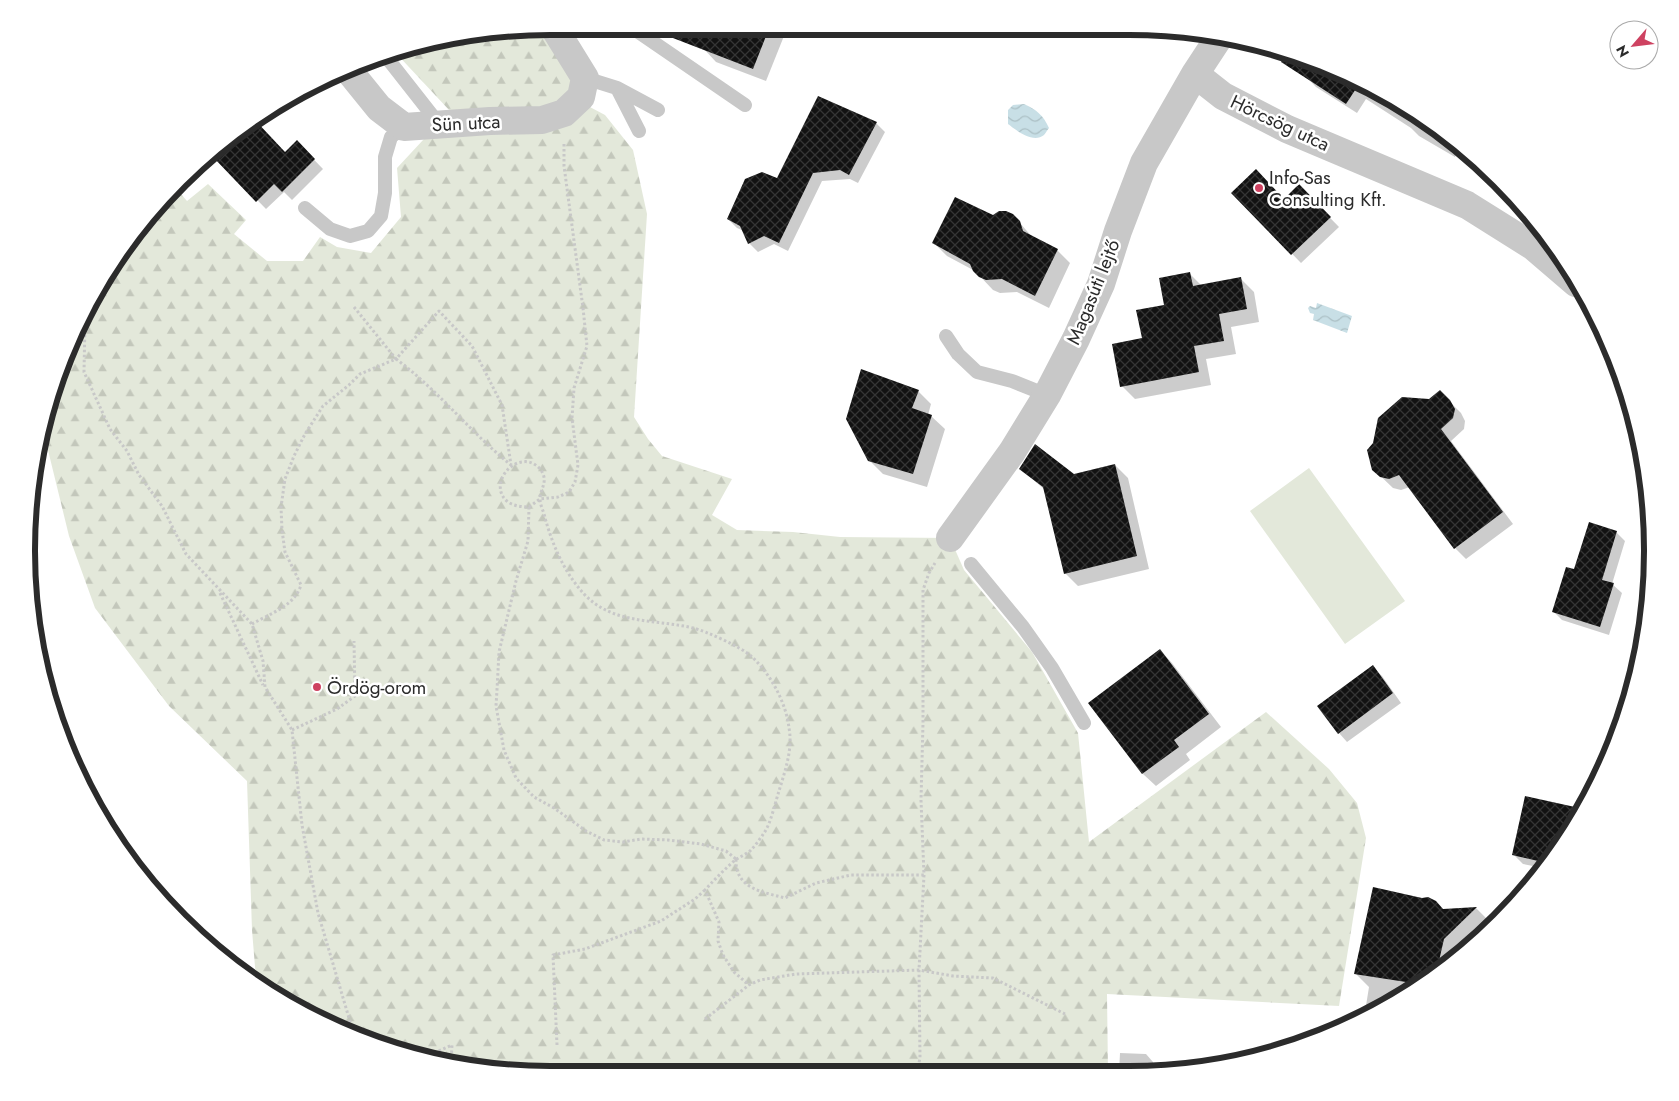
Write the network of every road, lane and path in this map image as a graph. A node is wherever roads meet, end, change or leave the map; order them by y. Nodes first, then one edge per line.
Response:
1 (558, 35) edge
2 (643, 35) edge
3 (1216, 43) edge
4 (389, 61) edge
5 (1195, 74) junction
6 (352, 75) edge
7 (585, 78) junction
8 (617, 88) junction
9 (746, 105) dead end
10 (658, 110) dead end
11 (564, 113) junction
12 (439, 124) junction
13 (404, 127) junction
14 (639, 131) dead end
15 (305, 208) dead end
16 (1560, 268) edge
17 (354, 307) dead end
18 (84, 332) edge
19 (946, 336) dead end
20 (396, 359) junction
21 (1047, 395) junction
22 (511, 465) junction
23 (540, 499) junction
24 (529, 507) junction
25 (950, 538) dead end
26 (971, 564) dead end
27 (929, 573) dead end
28 (218, 589) junction
29 (252, 624) junction
30 (354, 641) dead end
31 (265, 687) junction
32 (1084, 723) dead end
33 (292, 730) junction
34 (736, 859) junction
35 (924, 874) junction
36 (705, 890) junction
37 (919, 970) junction
38 (749, 984) junction
39 (1065, 1014) dead end
40 (705, 1019) dead end
41 (351, 1026) edge
42 (557, 1045) dead end
43 (436, 1053) edge
44 (451, 1056) edge
45 (918, 1066) edge

1 - 7 street
2 - 9 lane
3 - 5 street, Magasúti lejtő
4 - 12 lane
5 - 16 street, Hörcsög utca
5 - 21 street, Magasúti lejtő
6 - 13 street, Sün utca
7 - 8 lane
7 - 11 street, Sün utca
8 - 10 lane
8 - 14 lane
11 - 12 street, Sün utca
11 - 23 path
12 - 13 street, Sün utca
13 - 15 lane
17 - 20 path
18 - 28 path
19 - 21 lane
20 - 22 path
20 - 22 path
20 - 29 path
21 - 25 street, Magasúti lejtő
22 - 23 path
22 - 24 path
23 - 24 path
23 - 34 path
24 - 34 path
26 - 32 lane
27 - 35 path
28 - 29 path
28 - 31 path
29 - 31 path
30 - 33 path
31 - 33 path
33 - 41 path
34 - 35 path
34 - 36 path
35 - 37 path
36 - 38 path
36 - 42 path
37 - 38 path
37 - 39 path
37 - 45 path
38 - 40 path
43 - 44 path

